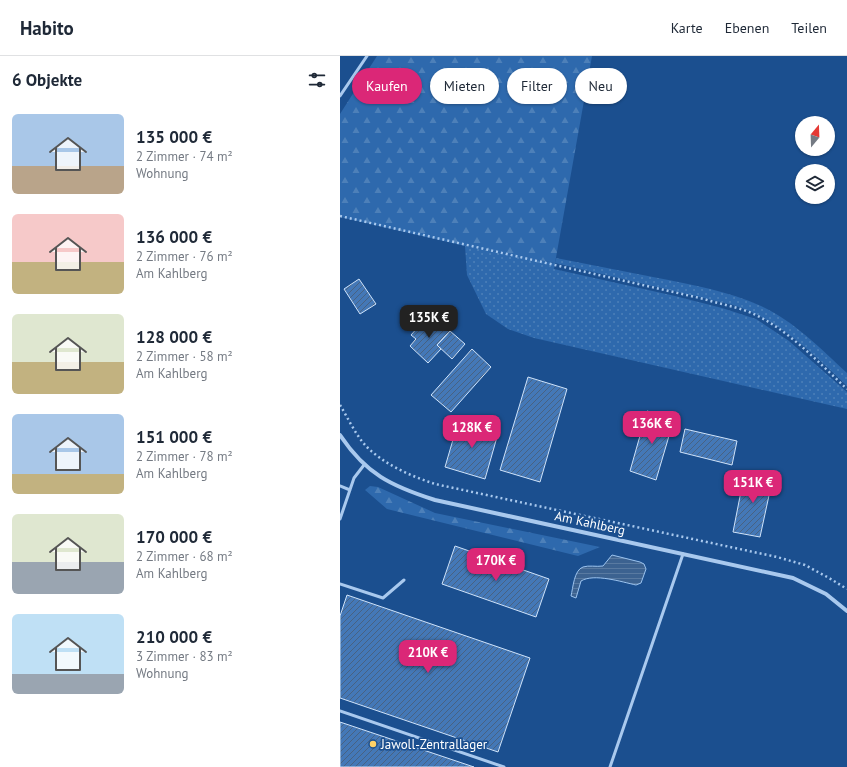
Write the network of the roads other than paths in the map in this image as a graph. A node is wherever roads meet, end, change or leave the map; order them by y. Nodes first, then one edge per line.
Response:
1 (367, 56) edge
2 (340, 96) edge
3 (340, 435) edge
4 (364, 465) junction
5 (340, 486) edge
6 (350, 490) junction
7 (340, 519) edge
8 (683, 554) junction
9 (404, 580) dead end
10 (340, 584) edge
11 (847, 612) edge
12 (340, 711) edge
13 (504, 767) edge
14 (610, 767) edge

1 - 2 lane
3 - 4 street, Am Kahlberg
4 - 6 lane
4 - 8 street, Am Kahlberg
5 - 6 lane
6 - 7 lane
8 - 11 street, Am Kahlberg
8 - 14 lane
9 - 10 lane
12 - 13 lane

